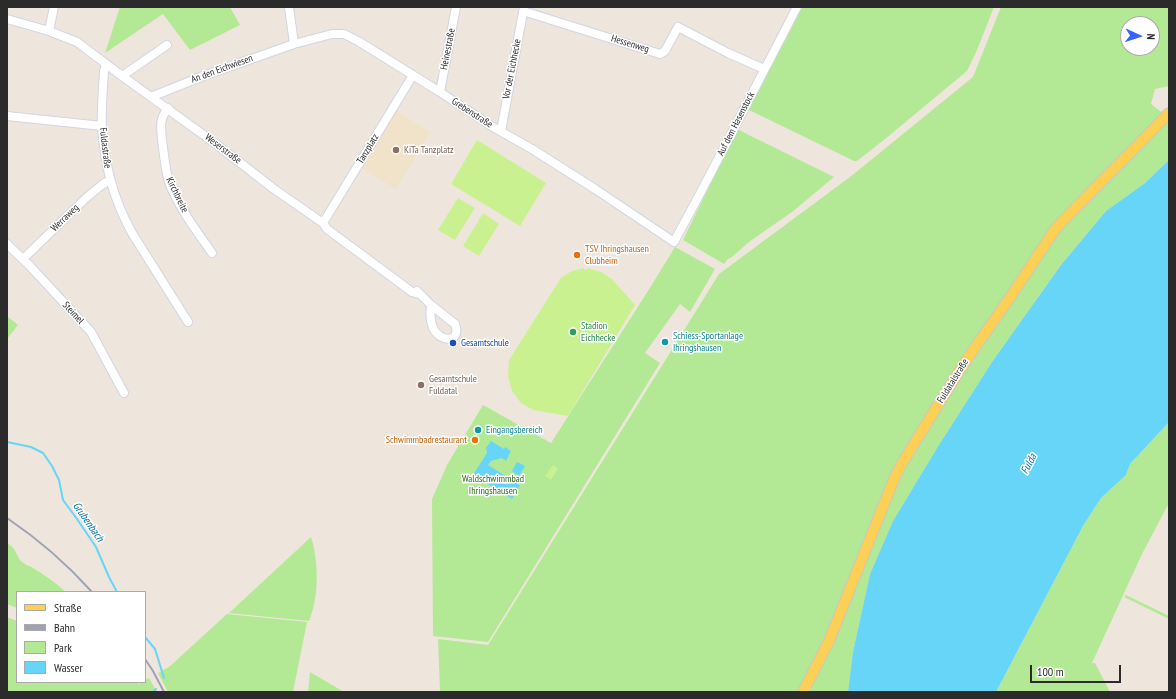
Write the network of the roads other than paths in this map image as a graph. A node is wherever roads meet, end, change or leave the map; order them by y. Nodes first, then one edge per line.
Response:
1 (54, 7) edge
2 (288, 7) edge
3 (456, 7) edge
4 (797, 7) edge
5 (524, 9) edge
6 (7, 19) edge
7 (49, 31) junction
8 (294, 44) junction
9 (167, 45) dead end
10 (106, 64) junction
11 (764, 69) junction
12 (413, 75) junction
13 (122, 76) junction
14 (440, 92) junction
15 (151, 96) junction
16 (168, 108) junction
17 (1169, 113) edge
18 (7, 116) edge
19 (102, 126) junction
20 (501, 131) junction
21 (110, 180) junction
22 (323, 223) junction
23 (674, 242) joint
24 (7, 244) edge
25 (212, 254) dead end
26 (23, 259) junction
27 (431, 305) junction
28 (188, 322) dead end
29 (124, 393) dead end
30 (803, 692) edge

1 - 7 street
2 - 8 street
3 - 14 street, Heinestraße
4 - 11 street, Auf dem Hasenstock
5 - 11 street, Hessenweg
5 - 20 street, Vor der Eichhecke
6 - 7 street
7 - 10 street
8 - 12 street, Grebenstraße
8 - 15 street, An den Eichwiesen
9 - 13 street
10 - 13 street, Weserstraße
10 - 19 street, Fuldastraße
11 - 23 street, Auf dem Hasenstock
12 - 14 street, Grebenstraße
12 - 22 street, Tanzplatz
13 - 15 street, Weserstraße
14 - 20 street, Grebenstraße
15 - 16 street, Weserstraße
16 - 22 street, Weserstraße
16 - 25 street, Kirchbreite
17 - 30 main road, Fuldatalstraße
18 - 19 street
19 - 21 street, Fuldastraße
20 - 23 street, Grebenstraße
21 - 26 street, Werraweg
21 - 28 street, Fuldastraße
22 - 27 street, Weserstraße
24 - 26 street, Steimel
26 - 29 street, Steimel
27 - 27 street, Weserstraße

